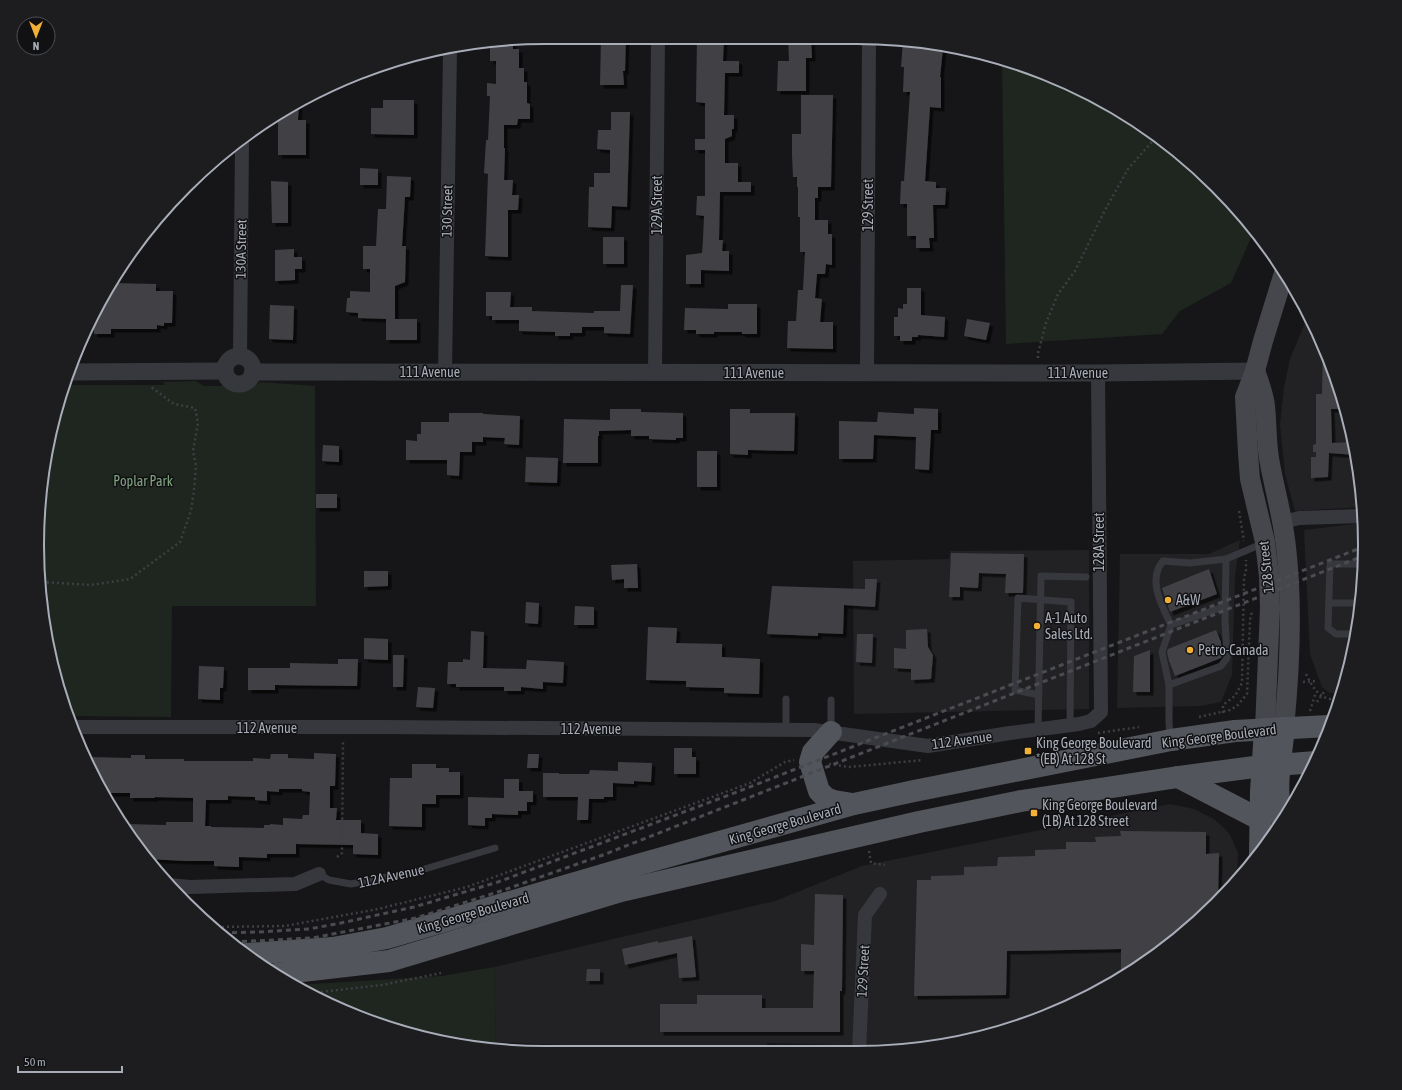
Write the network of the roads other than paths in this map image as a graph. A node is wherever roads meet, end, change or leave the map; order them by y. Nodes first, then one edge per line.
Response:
1 (658, 44) edge
2 (869, 44) edge
3 (450, 53) edge
4 (242, 147) edge
5 (1282, 280) edge
6 (240, 356) junction
7 (225, 371) junction
8 (1255, 371) junction
9 (75, 372) edge
10 (252, 372) junction
11 (445, 372) junction
12 (655, 373) junction
13 (867, 373) junction
14 (1098, 373) junction
15 (1357, 516) edge
16 (1283, 522) junction
17 (1265, 542) junction
18 (1226, 559) junction
19 (1357, 564) edge
20 (1086, 577) dead end
21 (1041, 600) junction
22 (1329, 603) junction
23 (1355, 603) edge
24 (1226, 606) junction
25 (1171, 625) junction
26 (1350, 634) edge
27 (1169, 685) junction
28 (1039, 695) junction
29 (786, 699) dead end
30 (831, 700) dead end
31 (1101, 712) joint
32 (1070, 726) junction
33 (1324, 726) edge
34 (78, 727) edge
35 (1038, 729) junction
36 (1274, 729) junction
37 (786, 730) junction
38 (831, 732) junction
39 (1171, 740) junction
40 (1308, 763) edge
41 (1271, 765) junction
42 (1178, 777) junction
43 (854, 804) junction
44 (1272, 819) edge
45 (1268, 831) edge
46 (495, 848) dead end
47 (319, 874) joint
48 (178, 886) edge
49 (880, 894) dead end
50 (255, 953) edge
51 (284, 973) edge
52 (859, 1046) edge

1 - 12 street, 129A Street
2 - 13 street, 129 Street
3 - 11 street, 130 Street
4 - 6 street, 130A Street
5 - 8 main road, 128 Street
6 - 7 street
6 - 10 street
7 - 9 street
7 - 10 street
8 - 14 street, 111 Avenue
8 - 16 main road, 128 Street
8 - 17 main road, 128 Street
10 - 11 street, 111 Avenue
11 - 12 street, 111 Avenue
12 - 13 street, 111 Avenue
13 - 14 street, 111 Avenue
14 - 31 street, 128A Street
15 - 16 street
16 - 36 main road, 128 Street
17 - 18 lane
17 - 36 main road, 128 Street
18 - 24 lane
18 - 25 lane
19 - 22 lane
20 - 21 lane
21 - 28 lane
21 - 28 lane
21 - 32 lane
22 - 23 lane
22 - 26 lane
24 - 25 lane
24 - 27 lane
25 - 27 lane
27 - 39 lane
28 - 35 lane
29 - 37 lane
30 - 38 lane
31 - 32 street, 112 Avenue
32 - 35 street, 112 Avenue
33 - 36 main road, King George Boulevard
34 - 37 street, 112 Avenue
35 - 38 street, 112 Avenue
36 - 39 main road, King George Boulevard
36 - 41 main road, 128 Street
37 - 38 street, 112 Avenue
38 - 43 main road
39 - 43 main road, King George Boulevard
40 - 41 main road, King George Boulevard
41 - 42 main road, King George Boulevard
41 - 44 main road, 128 Street
42 - 44 main road
42 - 51 main road, King George Boulevard
43 - 50 main road, King George Boulevard
44 - 45 main road, 128 Street
46 - 47 lane, 112A Avenue
47 - 48 street, 112A Avenue
49 - 52 street, 129 Street

